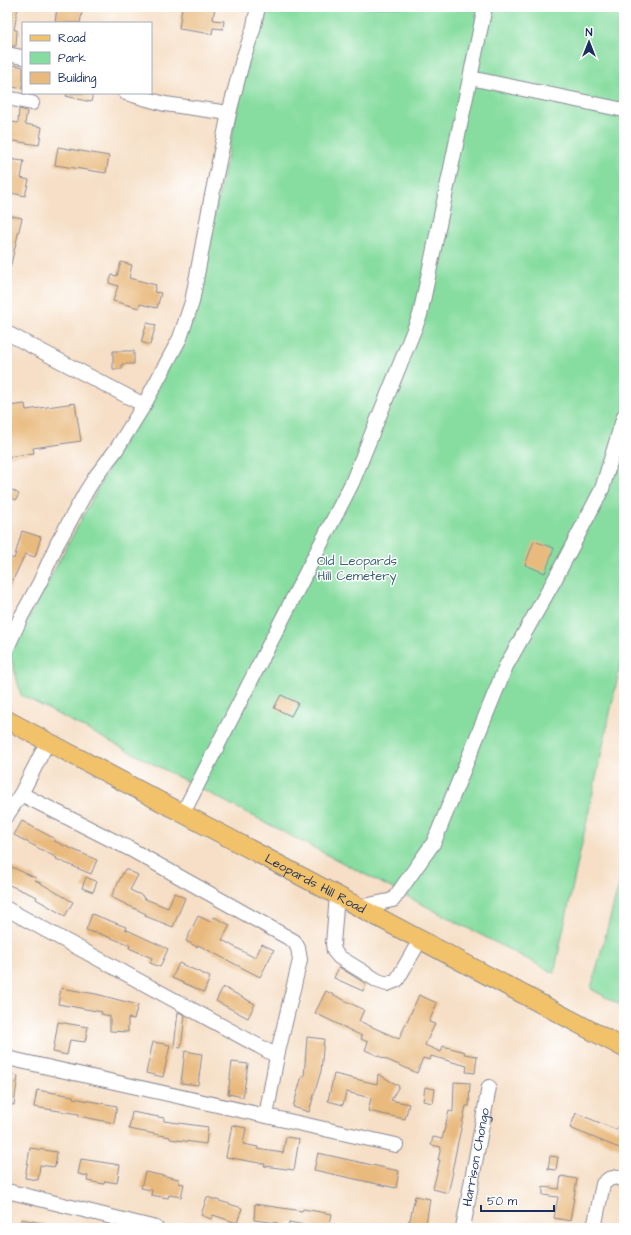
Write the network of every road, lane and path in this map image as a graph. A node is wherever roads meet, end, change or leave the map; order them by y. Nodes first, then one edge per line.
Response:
1 (258, 7) edge
2 (485, 7) edge
3 (7, 54) edge
4 (22, 57) dead end
5 (470, 78) junction
6 (130, 94) edge
7 (7, 98) edge
8 (32, 103) dead end
9 (624, 110) edge
10 (229, 113) junction
11 (9, 338) edge
12 (144, 405) junction
13 (624, 416) edge
14 (7, 648) edge
15 (7, 720) edge
16 (48, 741) junction
17 (21, 794) junction
18 (183, 813) junction
19 (7, 815) edge
20 (338, 895) junction
21 (359, 907) junction
22 (7, 909) edge
23 (420, 940) junction
24 (624, 1048) edge
25 (277, 1056) junction
26 (7, 1058) edge
27 (489, 1087) dead end
28 (266, 1116) junction
29 (396, 1146) dead end
30 (624, 1181) edge
31 (7, 1191) edge
32 (156, 1228) edge
33 (463, 1228) edge
34 (594, 1228) edge

1 - 10 street
2 - 5 street
3 - 4 street
5 - 9 street
5 - 18 street
6 - 10 street
7 - 8 street
10 - 12 street
11 - 12 street
12 - 14 street
13 - 21 street
15 - 16 main road, Leopards Hill Road
16 - 17 street
16 - 18 main road, Leopards Hill Road
17 - 19 street
17 - 25 street
18 - 20 main road, Leopards Hill Road
20 - 21 main road, Leopards Hill Road
20 - 23 street
21 - 23 main road, Leopards Hill Road
22 - 25 street
23 - 24 main road, Leopards Hill Road
25 - 28 street
26 - 28 street
27 - 33 street, Harrison Chongo
28 - 29 street
30 - 34 street
31 - 32 street

